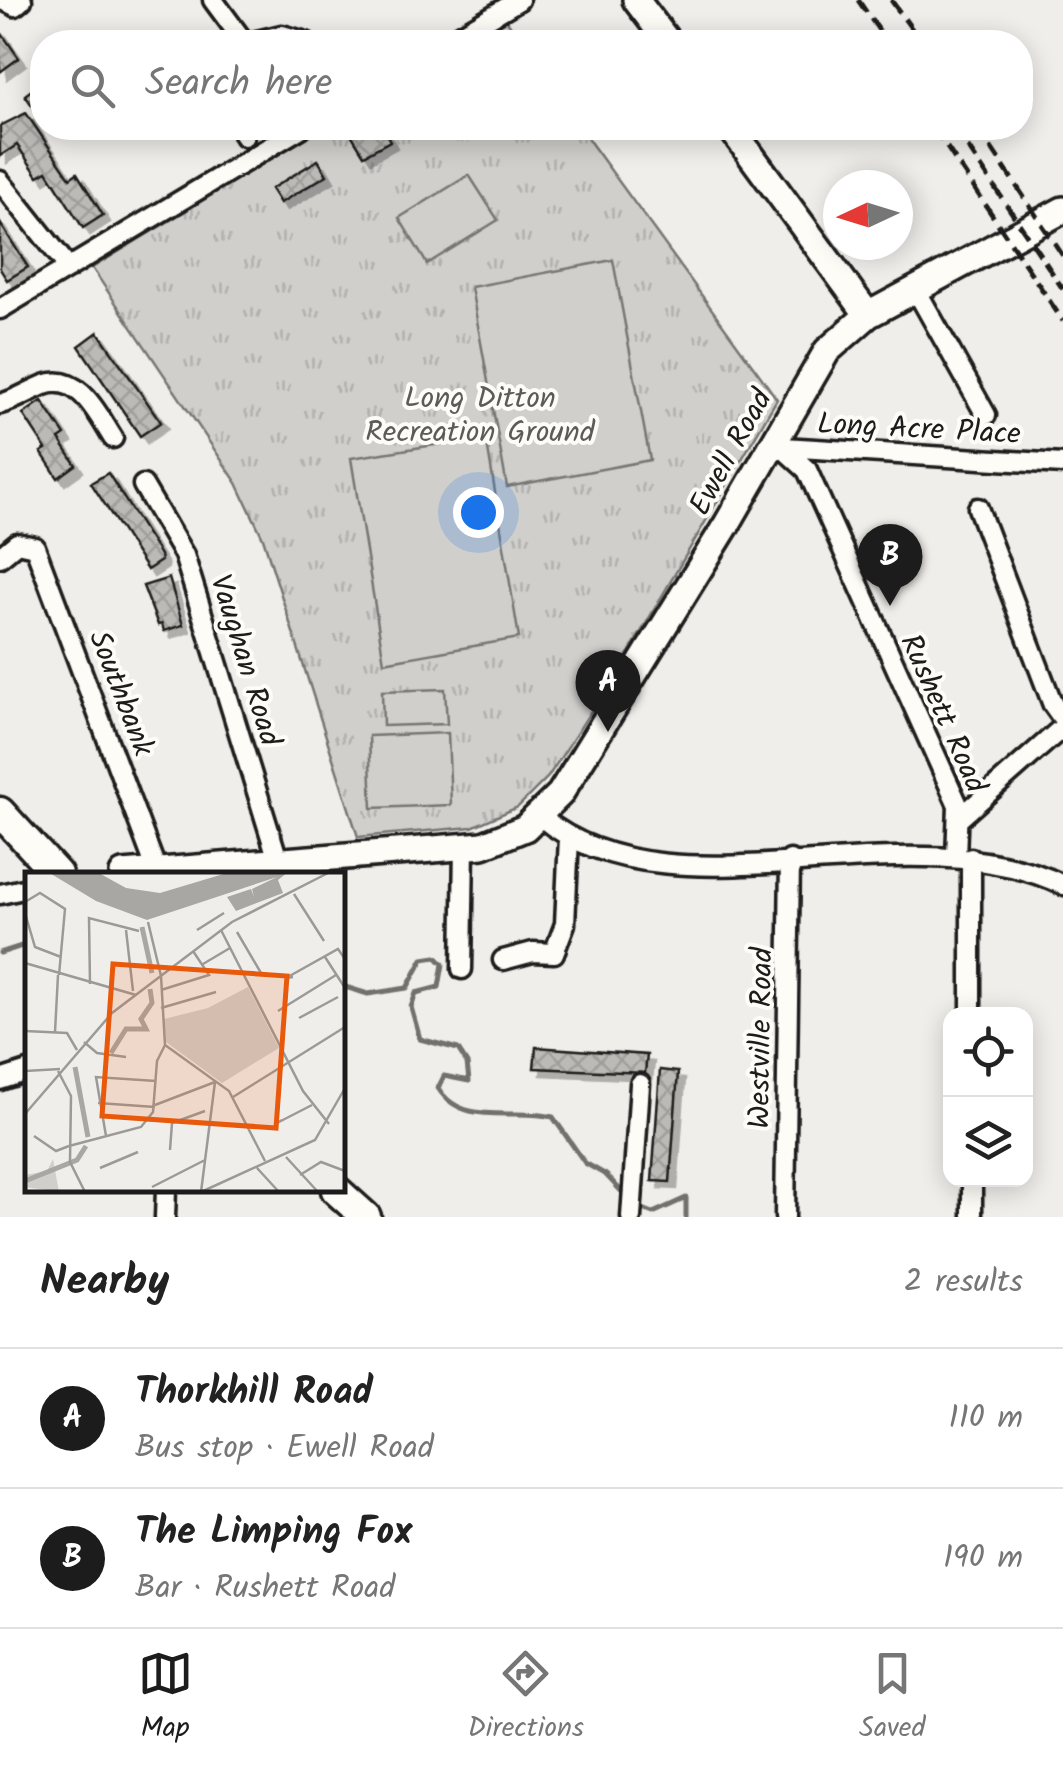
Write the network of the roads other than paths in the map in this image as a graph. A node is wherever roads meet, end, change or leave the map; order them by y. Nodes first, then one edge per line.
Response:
1 (3, 0) edge
2 (22, 0) edge
3 (213, 0) edge
4 (520, 0) edge
5 (636, 0) edge
6 (235, 30) edge
7 (469, 30) edge
8 (659, 30) edge
9 (282, 140) edge
10 (740, 140) edge
11 (0, 180) edge
12 (1063, 210) edge
13 (69, 268) junction
14 (915, 288) junction
15 (0, 310) edge
16 (868, 314) junction
17 (0, 404) edge
18 (986, 415) dead end
19 (113, 438) dead end
20 (772, 446) junction
21 (1063, 464) edge
22 (143, 485) dead end
23 (978, 508) dead end
24 (0, 557) edge
25 (1063, 719) edge
26 (1063, 727) edge
27 (0, 812) edge
28 (541, 817) junction
29 (960, 818) junction
30 (569, 837) junction
31 (464, 846) junction
32 (964, 857) junction
33 (278, 860) junction
34 (790, 860) junction
35 (157, 871) junction
36 (56, 872) edge
37 (146, 872) edge
38 (1063, 885) edge
39 (25, 889) edge
40 (0, 894) edge
41 (504, 960) dead end
42 (462, 969) dead end
43 (971, 1007) edge
44 (25, 1073) edge
45 (0, 1080) edge
46 (640, 1084) dead end
47 (972, 1187) edge
48 (166, 1192) edge
49 (338, 1192) edge
50 (165, 1217) edge
51 (366, 1217) edge
52 (631, 1217) edge
53 (785, 1217) edge
54 (972, 1217) edge

1 - 2 street
3 - 6 street
4 - 7 street
5 - 8 street
9 - 13 street
10 - 16 street
11 - 13 street
12 - 14 street, Ewell Road
13 - 15 street
14 - 16 street, Ewell Road
14 - 18 street
16 - 20 street, Ewell Road
17 - 19 street
20 - 21 street, Long Acre Place
20 - 28 street, Ewell Road
20 - 29 street, Rushett Road
22 - 33 street, Vaughan Road
23 - 25 street
24 - 35 street, Southbank
26 - 29 street
27 - 36 main road
28 - 30 street
28 - 31 street
29 - 32 street, Rushett Road
30 - 34 street
30 - 41 street
31 - 33 street
31 - 42 street
32 - 34 street
32 - 38 street
32 - 43 street, Rushett Road
33 - 35 street
34 - 53 street, Westville Road
35 - 37 street
39 - 40 street
44 - 45 street
46 - 52 street
47 - 54 street
48 - 50 street
49 - 51 main road

